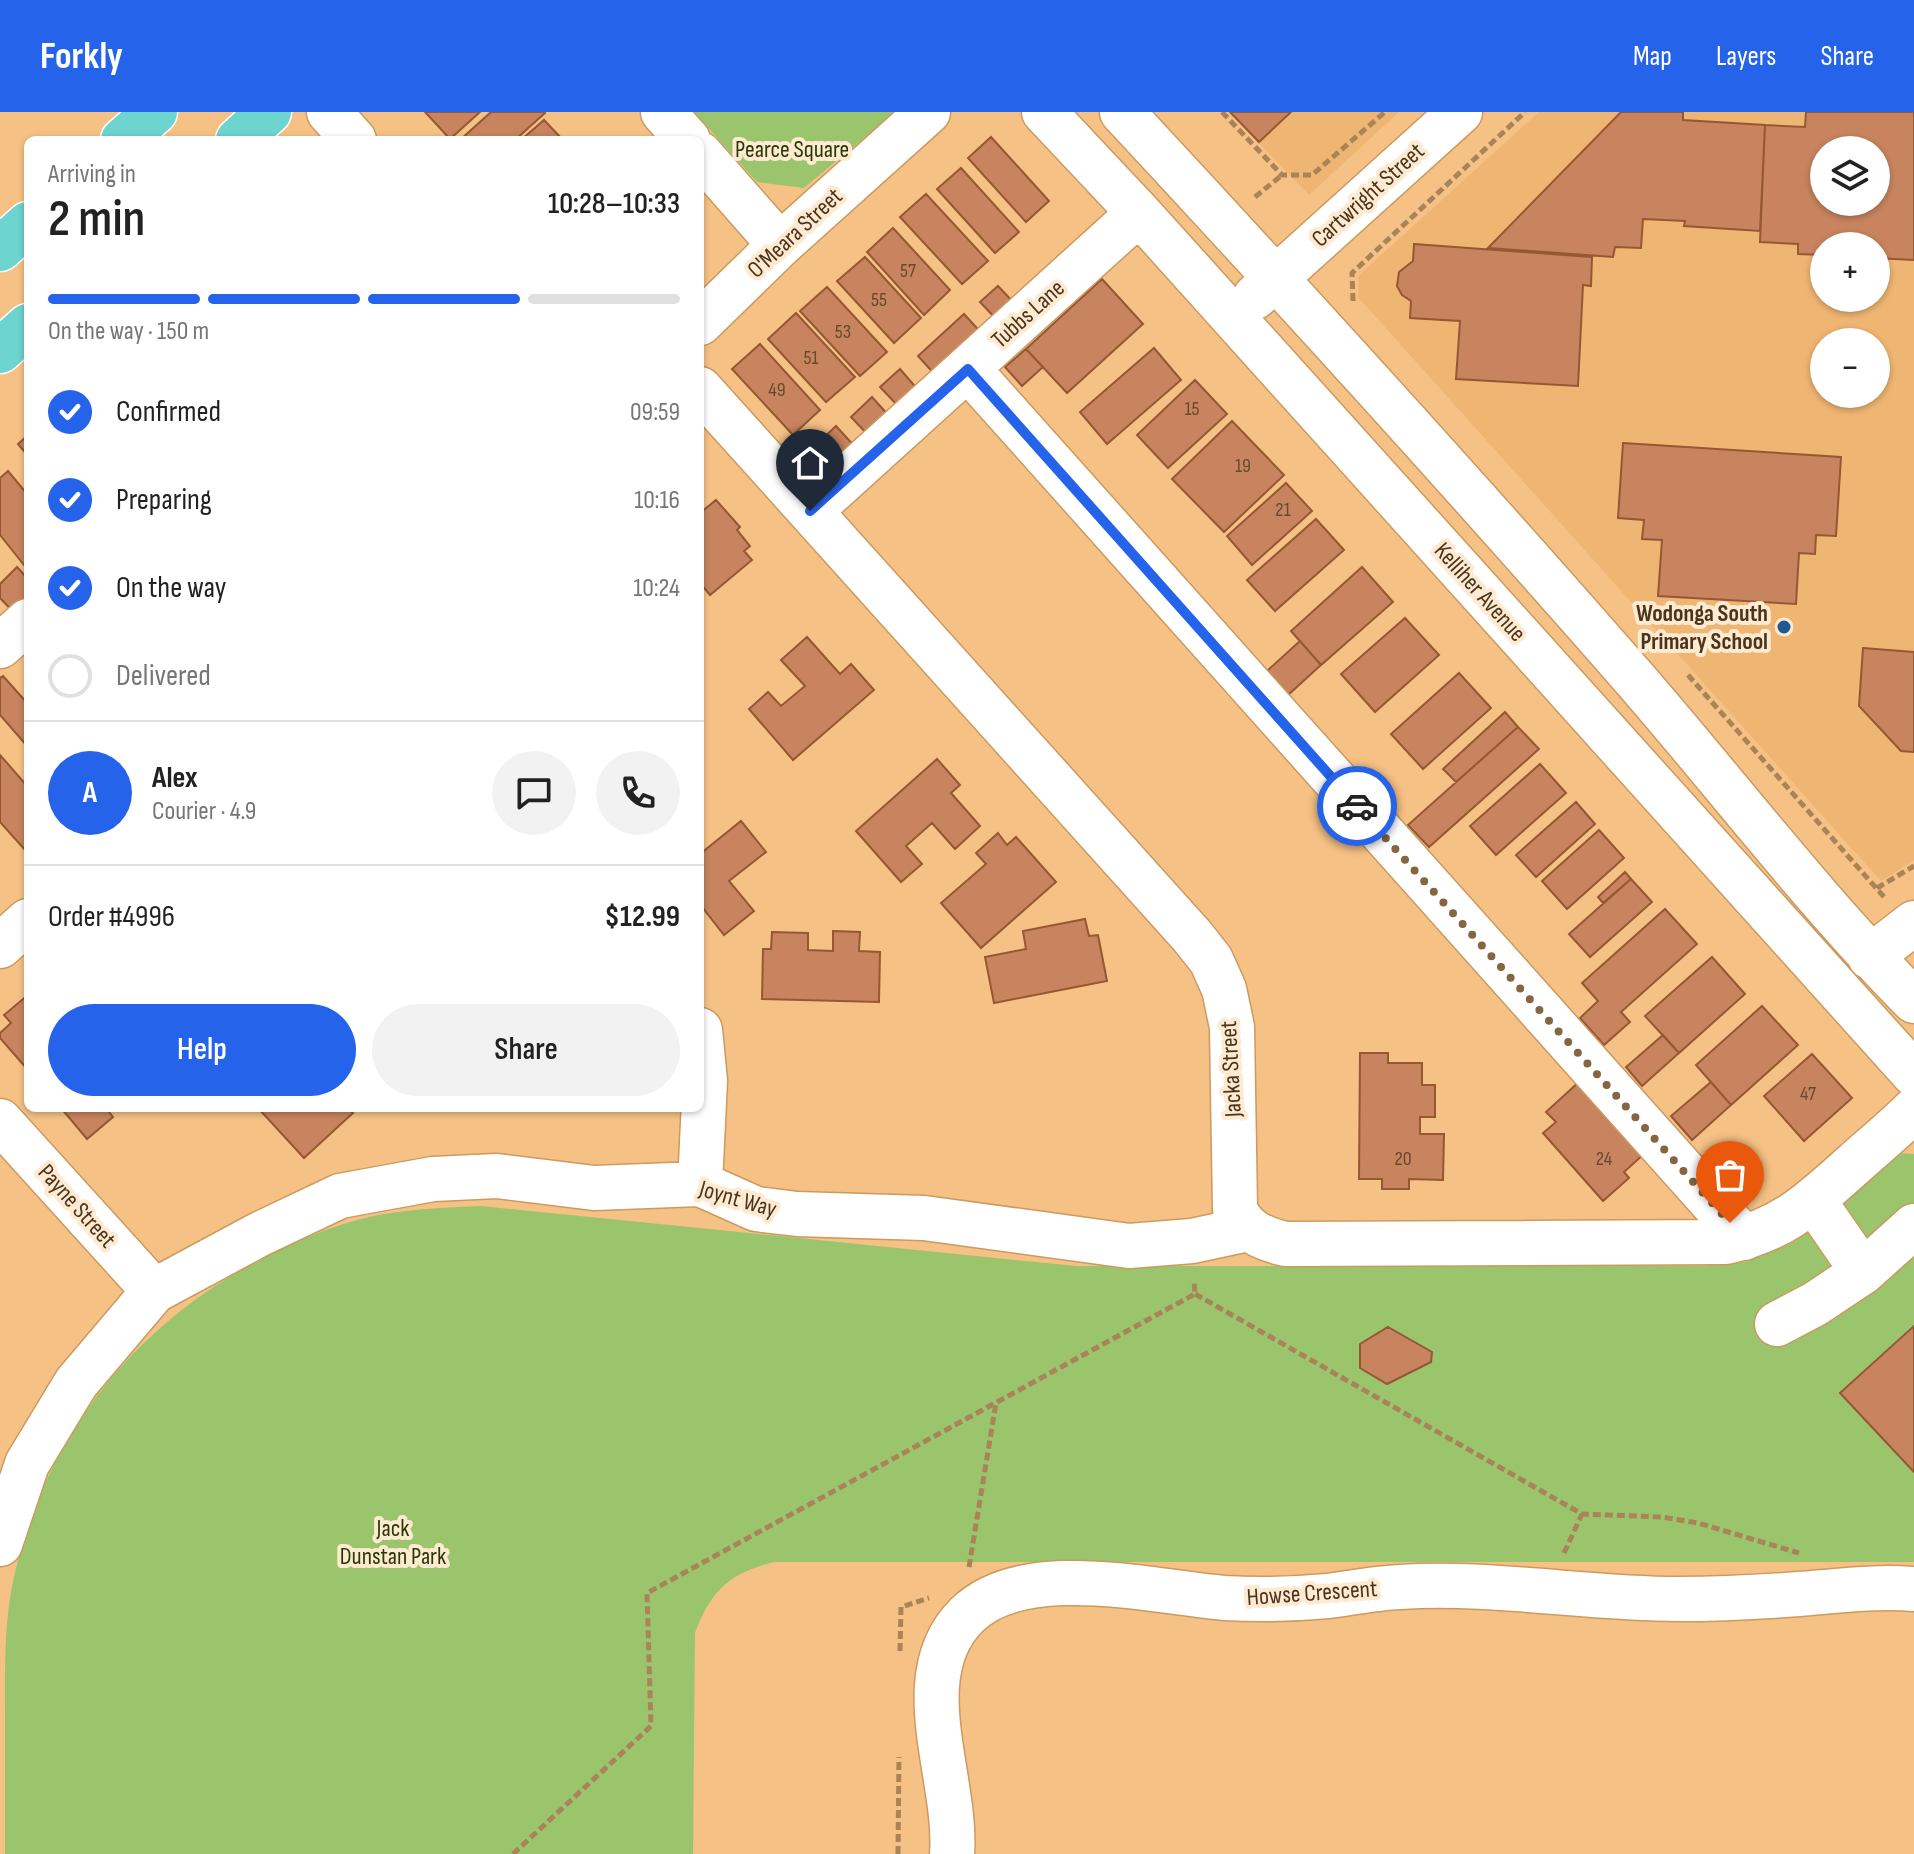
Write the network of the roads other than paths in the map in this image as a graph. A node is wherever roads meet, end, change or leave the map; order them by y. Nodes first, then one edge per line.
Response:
1 (155, 112) edge
2 (269, 112) edge
3 (329, 112) edge
4 (663, 112) edge
5 (928, 112) edge
6 (1044, 112) edge
7 (1122, 112) edge
8 (1460, 112) edge
9 (128, 136) edge
10 (242, 136) edge
11 (350, 136) edge
12 (684, 136) edge
13 (704, 159) edge
14 (1139, 213) junction
15 (24, 228) edge
16 (780, 245) junction
17 (0, 249) edge
18 (1276, 279) junction
19 (1233, 318) junction
20 (704, 319) edge
21 (24, 330) edge
22 (0, 351) edge
23 (968, 369) junction
24 (704, 393) edge
25 (810, 511) junction
26 (24, 625) edge
27 (0, 646) edge
28 (1914, 923) edge
29 (24, 925) edge
30 (0, 946) edge
31 (1870, 957) junction
32 (1914, 1001) edge
33 (704, 1071) edge
34 (1914, 1074) edge
35 (704, 1102) edge
36 (1914, 1110) edge
37 (703, 1112) edge
38 (0, 1121) edge
39 (700, 1184) junction
40 (1814, 1201) junction
41 (1914, 1226) edge
42 (1248, 1229) junction
43 (1744, 1238) junction
44 (1863, 1272) junction
45 (154, 1291) junction
46 (1777, 1324) dead end
47 (0, 1544) edge
48 (1914, 1589) edge
49 (952, 1854) edge

1 - 9 main road
2 - 10 main road
3 - 11 street
4 - 12 street
5 - 16 street, O'Meara Street
6 - 14 street, Kelliher Avenue
7 - 18 street
8 - 18 street, Cartwright Street
13 - 16 street
14 - 19 street, Kelliher Avenue
14 - 23 street, Tubbs Lane
15 - 17 main road
16 - 20 street, O'Meara Street
18 - 19 street, Cartwright Street
18 - 31 street
19 - 34 street, Kelliher Avenue
21 - 22 main road
23 - 25 street, Tubbs Lane
23 - 43 street
24 - 25 street, Jacka Street
25 - 42 street, Jacka Street
26 - 27 street
28 - 31 street
29 - 30 street
31 - 32 street
33 - 35 street
36 - 40 street
37 - 39 street
38 - 45 street, Payne Street
39 - 42 street, Joynt Way
39 - 45 street, Joynt Way
40 - 43 street
40 - 44 street
41 - 44 street
42 - 43 street
44 - 46 street
45 - 47 street
48 - 49 street, Howse Crescent

